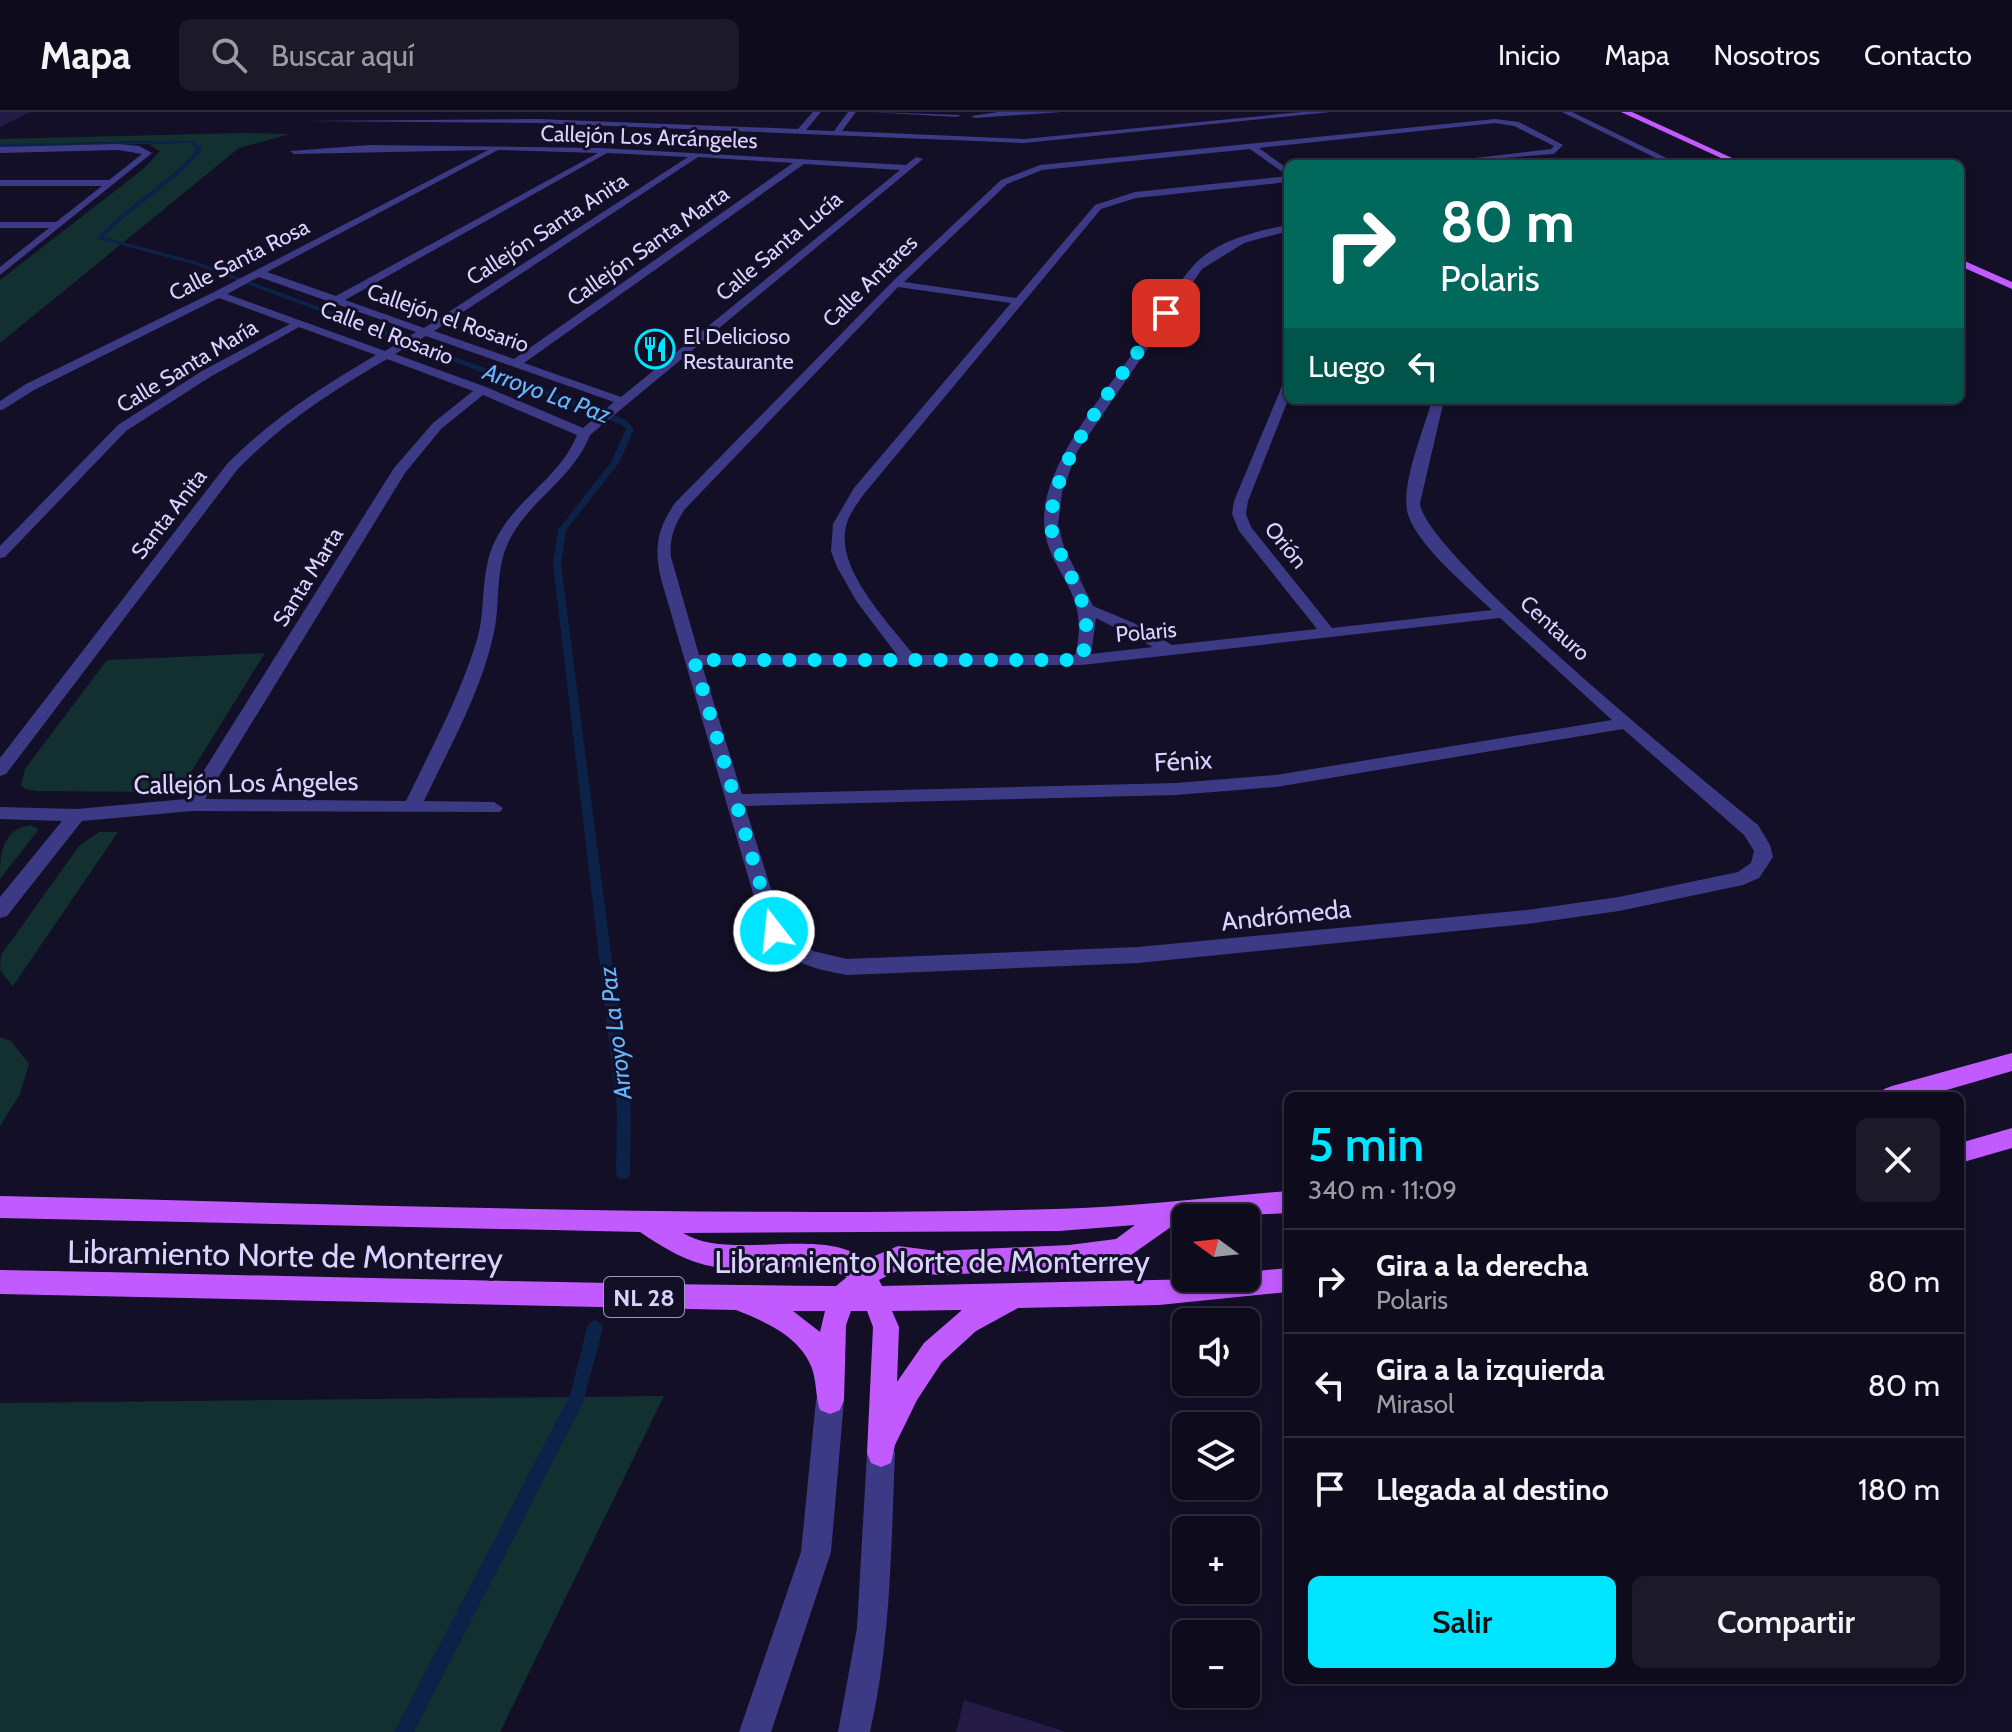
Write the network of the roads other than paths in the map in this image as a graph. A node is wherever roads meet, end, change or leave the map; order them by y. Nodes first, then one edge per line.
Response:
1 (515, 112) edge
2 (546, 112) edge
3 (817, 112) edge
4 (852, 112) edge
5 (874, 112) edge
6 (1034, 112) edge
7 (1057, 112) edge
8 (1327, 112) edge
9 (1566, 112) edge
10 (1625, 112) edge
11 (917, 113) edge
12 (957, 115) dead end
13 (975, 116) dead end
14 (1156, 120) dead end
15 (307, 121) dead end
16 (505, 121) junction
17 (537, 121) junction
18 (1131, 122) dead end
19 (1165, 128) junction
20 (1142, 130) junction
21 (800, 132) junction
22 (836, 134) junction
23 (1251, 146) junction
24 (496, 149) junction
25 (0, 150) edge
26 (294, 151) dead end
27 (606, 152) junction
28 (696, 155) junction
29 (919, 159) dead end
30 (1460, 160) edge
31 (1667, 160) edge
32 (1732, 160) edge
33 (802, 161) junction
34 (907, 168) junction
35 (1284, 170) edge
36 (1284, 179) edge
37 (0, 183) edge
38 (112, 183) junction
39 (0, 225) edge
40 (60, 225) junction
41 (1284, 229) edge
42 (1964, 264) edge
43 (0, 272) edge
44 (254, 275) junction
45 (896, 284) junction
46 (2012, 286) edge
47 (222, 292) junction
48 (337, 300) junction
49 (1017, 301) junction
50 (301, 322) junction
51 (423, 333) junction
52 (390, 353) junction
53 (516, 363) junction
54 (482, 390) junction
55 (1284, 396) edge
56 (622, 404) junction
57 (1437, 404) edge
58 (0, 406) edge
59 (586, 431) junction
60 (0, 554) edge
61 (1085, 608) junction
62 (1505, 613) junction
63 (1329, 634) junction
64 (1172, 652) junction
65 (694, 660) junction
66 (1082, 660) junction
67 (910, 661) junction
68 (1627, 723) junction
69 (0, 770) edge
70 (736, 800) junction
71 (192, 805) junction
72 (412, 808) junction
73 (494, 808) dead end
74 (77, 815) junction
75 (2, 816) edge
76 (1763, 845) joint
77 (0, 911) edge
78 (790, 950) joint
79 (2012, 1062) edge
80 (1906, 1092) edge
81 (2012, 1138) edge
82 (1964, 1152) edge
83 (1284, 1202) edge
84 (1260, 1204) edge
85 (0, 1207) edge
86 (1172, 1212) joint
87 (644, 1221) junction
88 (1284, 1280) edge
89 (0, 1282) edge
90 (870, 1288) junction
91 (733, 1296) junction
92 (1021, 1296) junction
93 (842, 1298) junction
94 (830, 1389) junction
95 (881, 1453) junction
96 (755, 1732) edge
97 (854, 1732) edge

1 - 16 street
2 - 17 street
3 - 21 street
4 - 22 street
5 - 11 street
6 - 7 street
6 - 13 street
8 - 19 street
9 - 31 street
10 - 32 main road
11 - 12 street
14 - 19 street
15 - 16 street
16 - 17 street
17 - 21 street
18 - 20 street
19 - 20 street
20 - 22 street
21 - 22 street
23 - 30 street, Calle Antares
23 - 35 street
23 - 45 street, Calle Antares
24 - 26 street, Callejón Los Arcángeles
24 - 27 street, Callejón Los Arcángeles
24 - 44 street, Calle Santa Rosa
25 - 38 street
27 - 28 street, Callejón Los Arcángeles
27 - 48 street
28 - 33 street, Callejón Los Arcángeles
28 - 51 street, Callejón Santa Anita
29 - 34 street, Calle Santa Lucía
33 - 34 street, Callejón Los Arcángeles
33 - 53 street, Callejón Santa Marta
34 - 56 street, Calle Santa Lucía
36 - 49 street
37 - 38 street
38 - 40 street
39 - 40 street
40 - 43 street
41 - 61 street
42 - 46 main road
44 - 47 street, Calle Santa Rosa
44 - 48 street, Callejón el Rosario
45 - 49 street
45 - 65 street, Calle Antares
47 - 50 street, Calle el Rosario
47 - 58 street, Calle Santa Rosa
48 - 51 street, Callejón el Rosario
49 - 67 street
50 - 52 street, Calle el Rosario
50 - 60 street, Calle Santa María
51 - 52 street, Santa Anita
51 - 53 street, Callejón el Rosario
52 - 54 street, Calle el Rosario
52 - 69 street, Santa Anita
53 - 56 street, Callejón el Rosario
54 - 59 street, Calle el Rosario
54 - 71 street, Santa Marta
55 - 63 street, Orión
56 - 59 street, Calle Santa Lucía
57 - 62 street, Centauro
59 - 72 street, Calle Santa Lucía
61 - 64 street
61 - 66 street
62 - 63 street, Polaris
62 - 68 street, Centauro
63 - 64 street, Polaris
64 - 66 street, Polaris
65 - 67 street, Polaris
65 - 70 street, Calle Antares
66 - 67 street, Polaris
68 - 70 street, Fénix
68 - 76 street, Centauro
70 - 78 street, Calle Antares
71 - 72 street, Callejón Los Ángeles
71 - 74 street, Callejón Los Ángeles
72 - 73 street, Callejón Los Ángeles
74 - 75 street, Callejón Los Ángeles
74 - 77 street
76 - 78 street, Andrómeda
79 - 80 main road
81 - 82 main road
83 - 84 main road
85 - 87 main road
86 - 87 main road
86 - 90 main road
87 - 90 main road
88 - 92 main road, Libramiento Norte de Monterrey / NL 28
89 - 91 main road, Libramiento Norte de Monterrey / NL 28
90 - 92 main road, Libramiento Norte de Monterrey / NL 28
90 - 93 main road, Libramiento Norte de Monterrey / NL 28
90 - 95 main road
91 - 93 main road, Libramiento Norte de Monterrey / NL 28
91 - 94 main road
92 - 95 main road
93 - 94 main road
94 - 96 street
95 - 97 street

